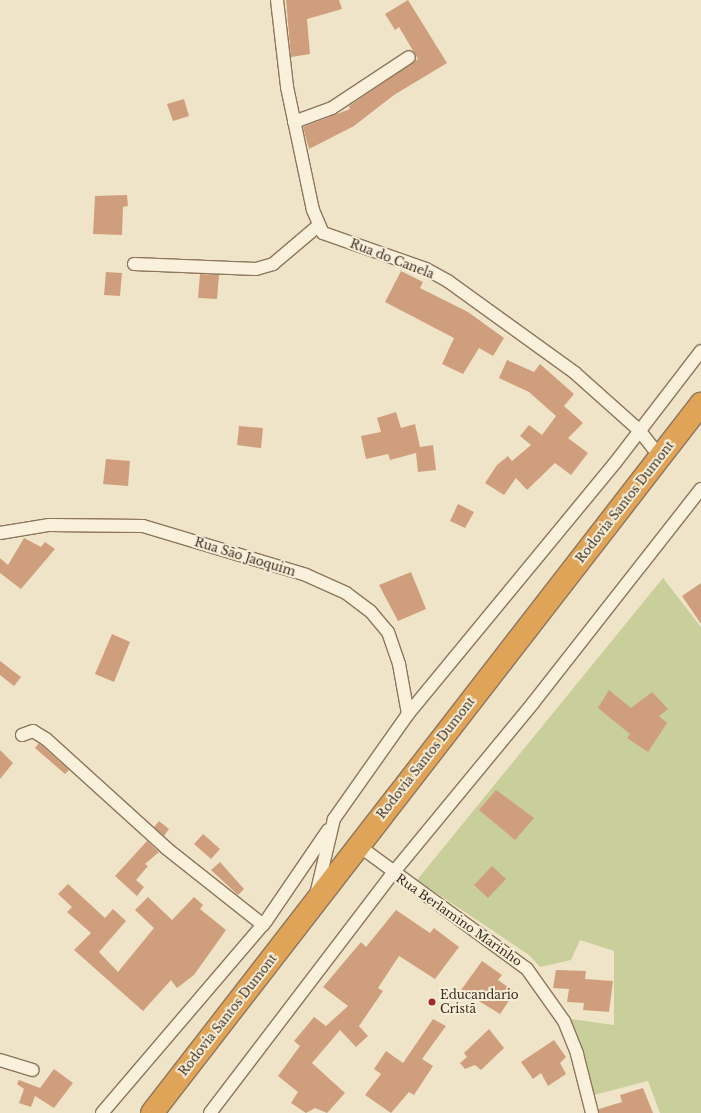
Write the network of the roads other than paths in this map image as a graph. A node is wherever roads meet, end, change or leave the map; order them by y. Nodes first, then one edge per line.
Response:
1 (277, 0) edge
2 (409, 57) dead end
3 (294, 122) junction
4 (318, 226) junction
5 (134, 264) dead end
6 (701, 351) edge
7 (701, 404) edge
8 (639, 430) junction
9 (660, 457) junction
10 (701, 489) edge
11 (0, 533) edge
12 (408, 714) junction
13 (22, 735) dead end
14 (334, 819) junction
15 (358, 846) junction
16 (393, 873) junction
17 (314, 904) junction
18 (262, 925) junction
19 (0, 1060) edge
20 (33, 1070) dead end
21 (102, 1113) edge
22 (152, 1113) edge
23 (210, 1113) edge
24 (592, 1113) edge

1 - 3 street
2 - 3 street
3 - 4 street
4 - 5 street
4 - 8 street, Rua do Canela
6 - 8 street
7 - 9 highway, Rodovia Santos Dumont
8 - 9 street, Rua do Canela
8 - 12 street
9 - 15 highway, Rodovia Santos Dumont
10 - 16 street
11 - 12 street, Rua São Jaoquim
12 - 14 street
13 - 18 street
14 - 17 street
14 - 18 street
15 - 16 street, Rua Berlamino Marinho
15 - 17 highway, Rodovia Santos Dumont
16 - 23 street
16 - 24 street, Rua Berlamino Marinho
17 - 22 highway, Rodovia Santos Dumont
18 - 21 street
19 - 20 street

